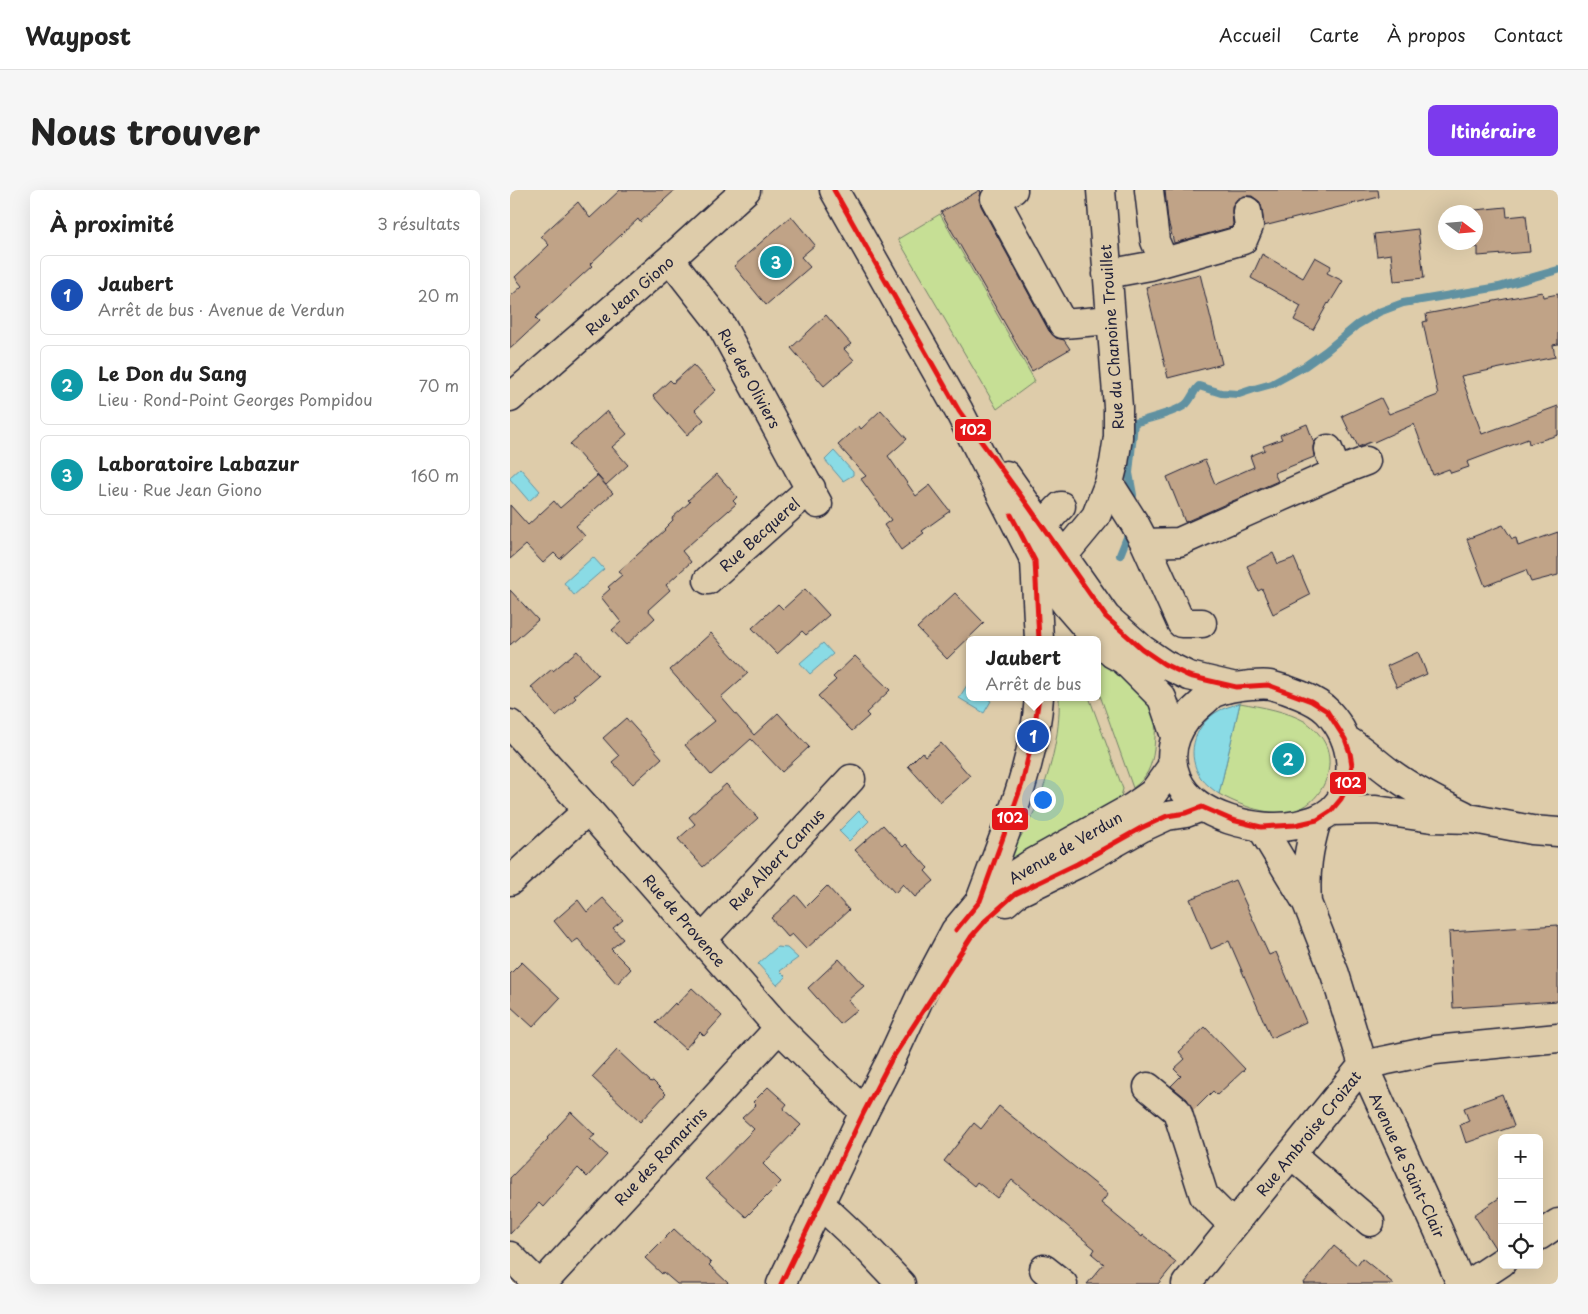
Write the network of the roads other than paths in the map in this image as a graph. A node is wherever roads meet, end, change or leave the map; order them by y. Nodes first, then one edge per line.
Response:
1 (746, 190) edge
2 (834, 190) edge
3 (1013, 190) edge
4 (1101, 190) edge
5 (1149, 190) edge
6 (1247, 211) dead end
7 (670, 259) junction
8 (1164, 262) junction
9 (1107, 274) junction
10 (1111, 320) junction
11 (510, 398) edge
12 (959, 412) junction
13 (1366, 461) dead end
14 (1108, 483) junction
15 (814, 496) joint
16 (1037, 517) junction
17 (1145, 543) junction
18 (1062, 556) junction
19 (1035, 561) junction
20 (708, 580) dead end
21 (1195, 629) dead end
22 (1039, 636) edge
23 (1095, 636) edge
24 (1100, 636) edge
25 (1101, 637) edge
26 (1101, 642) edge
27 (1112, 654) junction
28 (1236, 687) junction
29 (1038, 701) edge
30 (510, 724) edge
31 (1175, 736) junction
32 (1345, 739) junction
33 (1173, 765) junction
34 (851, 779) dead end
35 (1202, 807) junction
36 (588, 810) junction
37 (1324, 815) junction
38 (1474, 819) junction
39 (1261, 827) junction
40 (1558, 832) edge
41 (510, 881) edge
42 (980, 901) junction
43 (1307, 903) junction
44 (702, 940) junction
45 (779, 1028) junction
46 (1558, 1038) edge
47 (890, 1062) junction
48 (1362, 1065) junction
49 (1148, 1087) dead end
50 (864, 1112) junction
51 (1291, 1154) junction
52 (820, 1203) junction
53 (1370, 1222) dead end
54 (1558, 1223) edge
55 (1233, 1226) junction
56 (1543, 1233) edge
57 (510, 1256) edge
58 (1498, 1265) edge
59 (538, 1284) edge
60 (542, 1284) edge
61 (781, 1284) edge
62 (901, 1284) edge
63 (1186, 1284) edge
64 (1460, 1284) edge
65 (1469, 1284) edge

1 - 7 street, Rue Jean Giono
2 - 12 street
3 - 10 street
4 - 9 street, Rue du Chanoine Trouillet
5 - 8 street
6 - 8 street
7 - 11 street, Rue Jean Giono
7 - 15 street, Rue des Oliviers
8 - 9 street
9 - 10 street, Rue du Chanoine Trouillet
10 - 14 street, Rue du Chanoine Trouillet
12 - 16 street
12 - 19 street
13 - 17 street
14 - 16 street
14 - 17 street
14 - 18 street, Rue du Chanoine Trouillet
15 - 20 street, Rue Becquerel
16 - 18 street
16 - 24 street
17 - 21 street
18 - 28 street
19 - 22 street
19 - 23 street
25 - 27 street
26 - 27 street
27 - 31 street
28 - 31 street
28 - 32 street
29 - 42 street
30 - 36 street, Rue de Provence
31 - 33 street
32 - 37 street
32 - 38 street
33 - 35 street
33 - 42 street, Avenue de Verdun
34 - 44 street, Rue Albert Camus
35 - 39 street
35 - 47 street, Avenue de Verdun
36 - 41 street
36 - 44 street, Rue de Provence
37 - 38 street
37 - 39 street
37 - 43 street, Avenue de Saint-Clair
38 - 40 street
39 - 43 street, Avenue de Saint-Clair
42 - 47 street, Avenue de Verdun
43 - 48 street, Avenue de Saint-Clair
44 - 45 street, Rue de Provence
45 - 50 street, Rue de Provence
45 - 60 street, Rue des Romarins
46 - 48 street, Rue Ambroise Croizat
47 - 50 street, Avenue de Verdun
48 - 51 street, Rue Ambroise Croizat
48 - 64 street, Avenue de Saint-Clair
49 - 55 street
50 - 52 street, Avenue de Verdun
51 - 53 street
51 - 55 street, Rue Ambroise Croizat
52 - 61 street, Avenue de Verdun
52 - 62 street
54 - 56 street
55 - 63 street, Rue Ambroise Croizat
57 - 59 street
58 - 65 street

